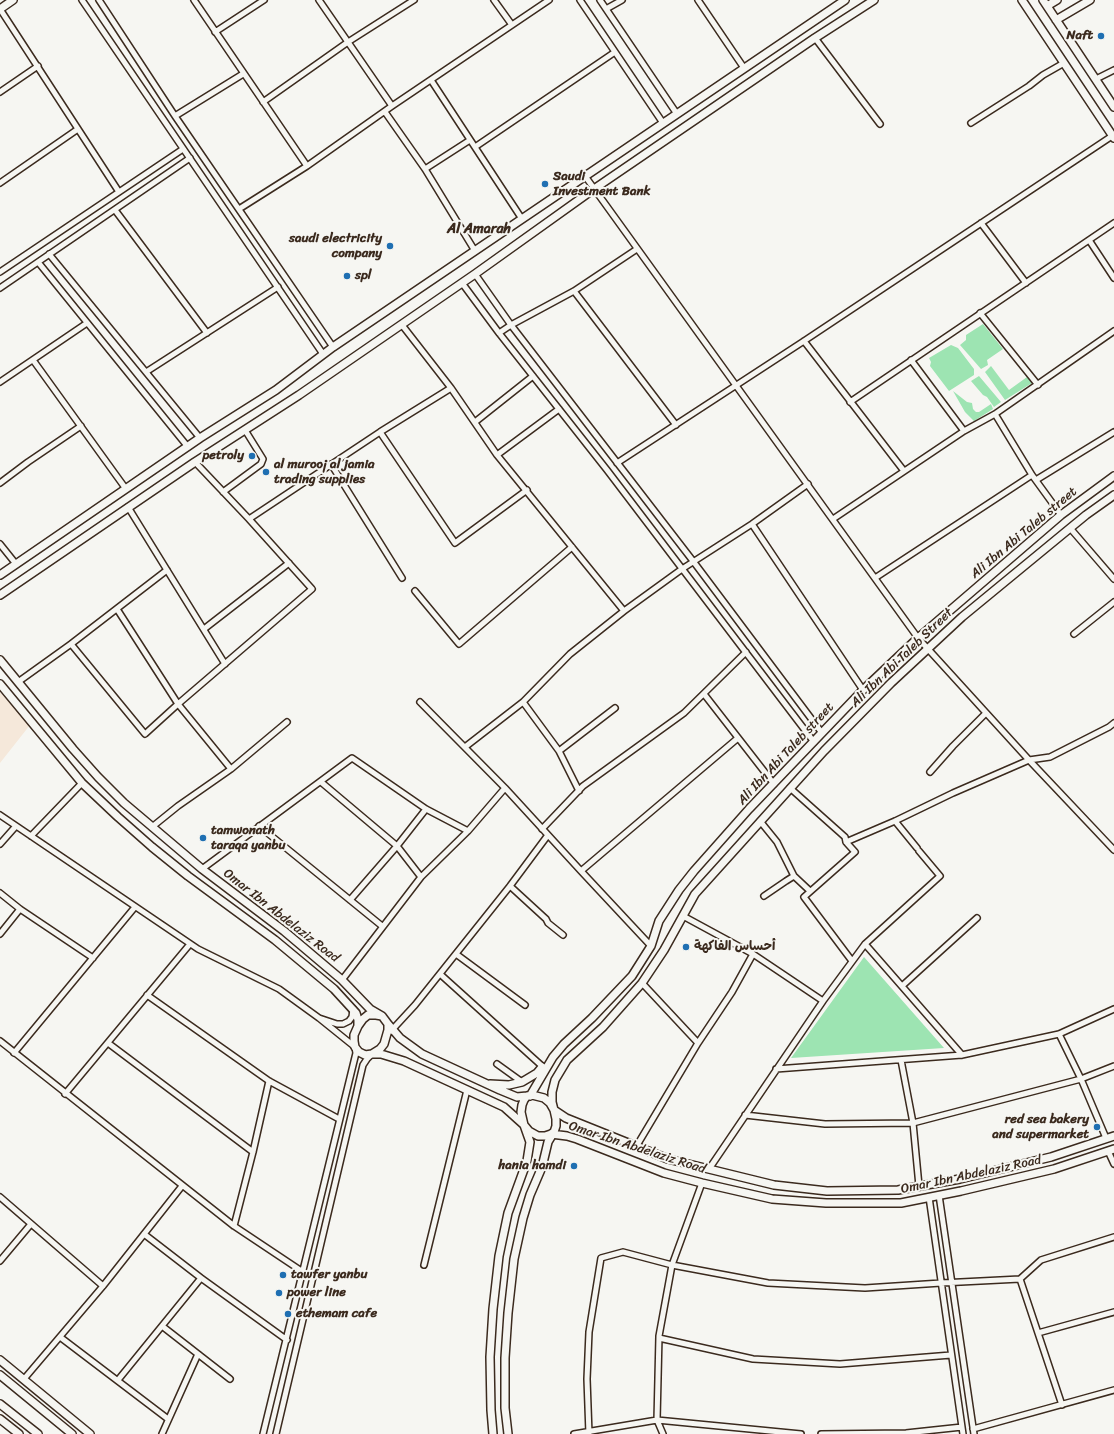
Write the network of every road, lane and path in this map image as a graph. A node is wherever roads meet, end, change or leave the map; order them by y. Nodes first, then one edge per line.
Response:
1 (13, 0) edge
2 (82, 0) edge
3 (99, 0) edge
4 (194, 0) edge
5 (264, 0) edge
6 (319, 0) edge
7 (414, 0) edge
8 (494, 0) edge
9 (549, 0) edge
10 (580, 0) edge
11 (600, 0) edge
12 (622, 0) edge
13 (698, 0) edge
14 (845, 0) edge
15 (874, 0) edge
16 (1022, 0) edge
17 (1057, 0) edge
18 (1090, 0) edge
19 (1045, 3) edge
20 (0, 9) edge
21 (606, 9) junction
22 (1056, 20) junction
23 (512, 25) junction
24 (215, 32) junction
25 (815, 38) junction
26 (348, 42) junction
27 (616, 52) junction
28 (1064, 63) junction
29 (38, 66) junction
30 (744, 68) junction
31 (1114, 70) edge
32 (243, 74) junction
33 (1096, 79) junction
34 (431, 80) junction
35 (0, 92) edge
36 (263, 102) junction
37 (392, 106) junction
38 (1114, 107) edge
39 (385, 112) junction
40 (677, 114) junction
41 (176, 116) junction
42 (663, 123) junction
43 (971, 123) dead end
44 (880, 124) dead end
45 (78, 129) junction
46 (1113, 137) edge
47 (470, 140) junction
48 (475, 147) junction
49 (183, 149) junction
50 (190, 158) junction
51 (307, 166) junction
52 (425, 169) junction
53 (585, 176) junction
54 (0, 183) edge
55 (594, 189) junction
56 (119, 192) junction
57 (239, 209) junction
58 (114, 210) junction
59 (522, 219) junction
60 (981, 223) junction
61 (1114, 223) edge
62 (1089, 240) junction
63 (637, 249) junction
64 (475, 251) junction
65 (49, 254) junction
66 (38, 262) junction
67 (0, 272) edge
68 (475, 274) junction
69 (1114, 278) edge
70 (462, 283) junction
71 (1026, 283) junction
72 (0, 288) edge
73 (278, 288) junction
74 (574, 291) junction
75 (980, 313) junction
76 (87, 322) junction
77 (402, 325) junction
78 (511, 325) junction
79 (1114, 331) edge
80 (207, 333) junction
81 (499, 333) junction
82 (804, 341) junction
83 (333, 347) junction
84 (323, 354) junction
85 (33, 360) junction
86 (911, 360) junction
87 (146, 372) junction
88 (533, 376) junction
89 (0, 382) edge
90 (736, 385) junction
91 (1038, 385) junction
92 (451, 388) junction
93 (850, 402) junction
94 (559, 409) junction
95 (995, 414) junction
96 (475, 422) junction
97 (676, 425) junction
98 (81, 426) junction
99 (245, 430) junction
100 (964, 430) junction
101 (380, 432) junction
102 (1114, 432) edge
103 (200, 438) junction
104 (188, 447) junction
105 (498, 455) junction
106 (195, 462) junction
107 (618, 463) junction
108 (331, 464) junction
109 (904, 471) junction
110 (1032, 475) junction
111 (1114, 476) edge
112 (1036, 480) junction
113 (0, 483) edge
114 (808, 484) junction
115 (126, 489) junction
116 (527, 490) junction
117 (224, 492) junction
118 (1114, 495) edge
119 (128, 507) junction
120 (1061, 515) junction
121 (249, 519) junction
122 (833, 519) junction
123 (752, 524) junction
124 (1070, 528) junction
125 (0, 544) edge
126 (572, 547) junction
127 (693, 561) junction
128 (16, 564) junction
129 (289, 564) junction
130 (682, 569) junction
131 (167, 570) junction
132 (0, 575) edge
133 (402, 578) dead end
134 (875, 578) junction
135 (1114, 579) edge
136 (415, 591) dead end
137 (0, 595) edge
138 (1114, 602) edge
139 (117, 609) junction
140 (624, 611) junction
141 (204, 629) junction
142 (1074, 634) dead end
143 (918, 638) junction
144 (71, 644) junction
145 (927, 649) junction
146 (746, 652) junction
147 (0, 660) edge
148 (225, 664) junction
149 (18, 682) junction
150 (0, 684) edge
151 (863, 690) junction
152 (704, 694) junction
153 (420, 702) dead end
154 (523, 702) junction
155 (178, 704) junction
156 (615, 708) dead end
157 (986, 713) junction
158 (287, 722) dead end
159 (1114, 723) edge
160 (822, 733) junction
161 (738, 738) junction
162 (814, 742) junction
163 (465, 747) junction
164 (559, 751) junction
165 (1029, 760) junction
166 (231, 769) junction
167 (930, 772) dead end
168 (321, 782) junction
169 (82, 783) junction
170 (774, 784) junction
171 (505, 788) junction
172 (790, 788) junction
173 (579, 791) junction
174 (426, 809) junction
175 (0, 815) edge
176 (760, 821) junction
177 (895, 821) junction
178 (16, 826) junction
179 (259, 826) junction
180 (152, 827) junction
181 (542, 829) junction
182 (468, 831) junction
183 (548, 835) junction
184 (31, 836) junction
185 (846, 842) junction
186 (0, 844) edge
187 (397, 846) junction
188 (1114, 850) edge
189 (202, 869) junction
190 (581, 871) junction
191 (794, 876) junction
192 (420, 877) junction
193 (510, 886) junction
194 (810, 891) junction
195 (0, 893) edge
196 (764, 896) dead end
197 (350, 900) junction
198 (135, 907) junction
199 (20, 909) junction
200 (682, 916) junction
201 (977, 918) dead end
202 (382, 926) junction
203 (0, 934) edge
204 (563, 935) dead end
205 (190, 944) junction
206 (865, 944) junction
207 (651, 946) junction
208 (456, 954) junction
209 (754, 954) junction
210 (93, 958) junction
211 (852, 961) junction
212 (440, 974) junction
213 (342, 980) junction
214 (642, 983) junction
215 (902, 986) junction
216 (147, 995) junction
217 (823, 1001) junction
218 (525, 1005) dead end
219 (353, 1009) junction
220 (1114, 1010) edge
221 (382, 1016) junction
222 (319, 1018) junction
223 (358, 1026) junction
224 (391, 1028) junction
225 (1059, 1034) junction
226 (0, 1041) edge
227 (108, 1043) junction
228 (698, 1043) junction
229 (355, 1047) junction
230 (14, 1053) junction
231 (372, 1054) junction
232 (962, 1055) junction
233 (552, 1057) junction
234 (901, 1060) junction
235 (497, 1064) dead end
236 (542, 1066) junction
237 (1114, 1066) edge
238 (776, 1069) junction
239 (1081, 1079) junction
240 (269, 1081) junction
241 (480, 1081) junction
242 (522, 1082) junction
243 (467, 1090) junction
244 (65, 1094) junction
245 (529, 1096) junction
246 (554, 1110) junction
247 (745, 1115) junction
248 (339, 1119) junction
249 (912, 1123) junction
250 (524, 1125) junction
251 (552, 1133) junction
252 (1114, 1136) edge
253 (1106, 1138) junction
254 (636, 1147) junction
255 (1111, 1150) edge
256 (253, 1152) junction
257 (1114, 1164) edge
258 (709, 1170) junction
259 (702, 1183) junction
260 (182, 1186) junction
261 (919, 1186) junction
262 (939, 1195) junction
263 (0, 1197) edge
264 (929, 1197) junction
265 (31, 1224) junction
266 (234, 1226) junction
267 (144, 1234) junction
268 (1114, 1237) edge
269 (0, 1261) edge
270 (424, 1265) dead end
271 (672, 1265) junction
272 (303, 1272) junction
273 (201, 1278) junction
274 (1020, 1279) junction
275 (941, 1282) junction
276 (952, 1282) junction
277 (103, 1286) junction
278 (1114, 1312) edge
279 (162, 1326) junction
280 (1038, 1333) junction
281 (60, 1337) junction
282 (659, 1338) junction
283 (287, 1340) junction
284 (198, 1354) junction
285 (951, 1355) junction
286 (0, 1360) edge
287 (0, 1375) edge
288 (24, 1379) junction
289 (230, 1379) dead end
290 (118, 1380) junction
291 (1114, 1390) edge
292 (0, 1404) edge
293 (1062, 1405) junction
294 (0, 1419) edge
295 (168, 1419) junction
296 (657, 1420) junction
297 (962, 1427) junction
298 (974, 1432) edge
299 (589, 1433) edge
300 (18, 1434) edge
301 (38, 1434) edge
302 (72, 1434) edge
303 (90, 1434) edge
304 (162, 1434) edge
305 (263, 1434) edge
306 (276, 1434) edge
307 (493, 1434) edge
308 (508, 1434) edge
309 (574, 1434) edge
310 (663, 1434) edge
311 (801, 1434) edge
312 (822, 1434) edge
313 (963, 1434) edge

1 - 20 main road
2 - 49 street
3 - 41 street
4 - 24 street
5 - 24 street
6 - 26 street
7 - 26 street
8 - 23 street
9 - 23 street
10 - 27 street
11 - 21 street
12 - 21 street
13 - 30 street
14 - 30 main road
15 - 25 main road
16 - 28 main road
17 - 19 main road
18 - 22 main road
19 - 22 main road
20 - 29 street
21 - 40 street
22 - 33 main road
23 - 34 street
24 - 32 street
25 - 44 street
25 - 55 main road
26 - 36 street
26 - 37 street
27 - 42 street
27 - 48 street
28 - 43 street
28 - 46 main road
29 - 35 street
29 - 45 street
30 - 40 main road
31 - 33 street
32 - 36 street
32 - 41 street
33 - 38 main road
34 - 37 street
34 - 47 street
36 - 51 street
37 - 39 street
39 - 51 street
39 - 52 street
40 - 42 main road
41 - 57 street
42 - 53 main road
45 - 54 street
45 - 56 street
46 - 60 street
47 - 48 street
47 - 52 street
48 - 59 street
49 - 50 street
49 - 56 street
50 - 58 street
50 - 73 street
51 - 57 street
52 - 64 street
53 - 55 street
53 - 59 main road
55 - 63 street
55 - 68 main road
56 - 67 street
57 - 83 street
58 - 65 street
58 - 80 street
59 - 64 main road
60 - 71 street
60 - 82 street
61 - 62 street
62 - 69 street
62 - 71 street
63 - 74 street
63 - 90 street
64 - 83 main road
65 - 66 street
65 - 87 street
66 - 72 street
66 - 76 street
68 - 70 main road
68 - 78 street
70 - 77 main road
70 - 81 street
71 - 75 street
73 - 80 street
73 - 84 street
74 - 78 street
74 - 97 street
75 - 86 street
75 - 91 street
76 - 85 street
76 - 104 street
77 - 92 street
77 - 99 main road
78 - 81 street
78 - 107 street
79 - 91 street
80 - 87 street
81 - 88 street
82 - 90 street
82 - 93 street
83 - 84 main road
84 - 103 main road
85 - 89 street
85 - 98 street
86 - 93 street
86 - 100 street
87 - 103 street
88 - 94 street
88 - 96 street
90 - 97 street
90 - 114 street
91 - 95 street
92 - 96 street
92 - 101 street
93 - 109 street
94 - 105 street
94 - 130 street
95 - 100 street
95 - 110 street
96 - 105 street
97 - 107 street
98 - 113 street
98 - 115 street
99 - 106 main road
99 - 117 street
100 - 109 street
101 - 108 street
101 - 116 street
102 - 112 street
103 - 104 main road
104 - 115 main road
105 - 116 street
106 - 117 street
106 - 119 main road
107 - 127 street
108 - 121 street
108 - 133 street
109 - 122 street
110 - 112 street
110 - 134 street
111 - 120 main road, Ali Ibn Abi Taleb street
112 - 120 street
114 - 122 street
114 - 123 street
115 - 128 main road
116 - 126 street
117 - 121 street
118 - 124 main road, Ali Ibn Abi Taleb Street
119 - 131 street
119 - 137 main road
120 - 143 main road, Ali Ibn Abi Taleb street
121 - 129 street
122 - 134 street
123 - 127 street
123 - 151 street
124 - 135 street
124 - 145 main road, Ali Ibn Abi Taleb Street
125 - 128 street
126 - 136 street
126 - 140 street
127 - 130 street
127 - 160 street
128 - 132 main road
129 - 141 street
129 - 148 street
130 - 140 street
130 - 146 street
131 - 139 street
131 - 141 street
134 - 143 street
138 - 142 street
139 - 144 street
139 - 155 street
140 - 154 street
141 - 148 street
143 - 145 street
143 - 151 main road, Ali Ibn Abi Taleb street
144 - 149 street
144 - 155 street
145 - 157 street
145 - 172 main road, Ali Ibn Abi Taleb Street
146 - 152 street
146 - 162 street
147 - 149 main road, Omar Ibn Abdelaziz Road
148 - 155 street
149 - 180 main road, Omar Ibn Abdelaziz Road
150 - 169 main road, Omar Ibn Abdelaziz Road
151 - 160 main road, Ali Ibn Abi Taleb street
152 - 161 street
152 - 173 street
153 - 163 street
154 - 163 street
154 - 164 street
155 - 166 street
156 - 164 street
157 - 165 street
157 - 167 street
158 - 166 street
159 - 165 street
160 - 162 main road, Ali Ibn Abi Taleb street
161 - 170 street
161 - 190 street
162 - 170 main road, Ali Ibn Abi Taleb street
163 - 171 street
164 - 173 street
165 - 177 street
165 - 188 street
166 - 180 street
168 - 174 street
168 - 179 street
168 - 187 street
169 - 184 street
169 - 219 main road, Omar Ibn Abdelaziz Road
170 - 207 main road, Ali Ibn Abi Taleb street
171 - 181 street
171 - 182 street
172 - 176 main road, Ali Ibn Abi Taleb Street
172 - 185 street
173 - 181 street
174 - 182 street
174 - 187 street
175 - 178 street
176 - 191 street
176 - 200 main road, Ali Ibn Abi Taleb Street
177 - 185 street
177 - 206 street
178 - 184 street
178 - 186 street
179 - 189 street
179 - 197 street
180 - 189 main road, Omar Ibn Abdelaziz Road
181 - 183 street
182 - 192 street
183 - 190 street
183 - 193 street
184 - 198 street
185 - 194 street
187 - 192 street
187 - 197 street
189 - 213 main road, Omar Ibn Abdelaziz Road
190 - 207 street
191 - 194 street
191 - 196 street
192 - 202 street
193 - 204 street
193 - 208 street
194 - 211 street
195 - 199 street
197 - 202 street
198 - 205 street
198 - 210 street
199 - 203 street
199 - 210 street
200 - 209 street
200 - 214 main road, Ali Ibn Abi Taleb Street
201 - 215 street
202 - 213 street
205 - 216 street
205 - 222 street
206 - 211 street
206 - 215 street
207 - 233 main road, Ali Ibn Abi Taleb street
208 - 212 street
208 - 218 street
209 - 217 street
209 - 228 street
210 - 230 street
211 - 217 street
212 - 224 street
212 - 236 street
213 - 221 main road, Omar Ibn Abdelaziz Road
214 - 228 street
214 - 246 main road, Ali Ibn Abi Taleb Street
215 - 232 street
216 - 227 street
216 - 240 street
217 - 238 street
219 - 222 street
219 - 223 main road, Omar Ibn Abdelaziz Road
220 - 225 street
221 - 223 main road
221 - 224 main road
222 - 229 street
223 - 229 main road
224 - 231 main road
224 - 241 main road
225 - 232 street
225 - 239 street
226 - 230 street
227 - 244 street
227 - 256 street
228 - 254 street
229 - 231 main road
229 - 248 street
230 - 244 street
231 - 243 main road
231 - 306 street
232 - 234 street
233 - 236 main road
233 - 245 main road, Ali Ibn Abi Taleb street
234 - 238 street
234 - 249 street
235 - 242 street
236 - 242 main road
237 - 239 street
238 - 247 street
239 - 249 street
239 - 253 street
240 - 248 street
240 - 256 street
241 - 242 main road
241 - 245 main road
243 - 250 main road
243 - 270 street
244 - 260 street
245 - 246 main road
245 - 250 main road
246 - 251 main road
246 - 254 main road, Omar Ibn Abdelaziz Road
247 - 249 street
247 - 258 street
248 - 272 street
249 - 261 street
250 - 251 main road
250 - 307 main road
251 - 259 main road, Omar Ibn Abdelaziz Road
251 - 308 main road
252 - 253 main road, Omar Ibn Abdelaziz Road
253 - 261 main road, Omar Ibn Abdelaziz Road
254 - 258 main road, Omar Ibn Abdelaziz Road
255 - 257 street
255 - 262 main road, Omar Ibn Abdelaziz Road
256 - 266 street
258 - 261 main road, Omar Ibn Abdelaziz Road
259 - 264 main road, Omar Ibn Abdelaziz Road
259 - 271 street
260 - 266 street
260 - 267 street
262 - 264 main road, Omar Ibn Abdelaziz Road
262 - 276 street
263 - 265 street
264 - 275 street
265 - 269 street
265 - 277 street
266 - 272 street
267 - 273 street
267 - 277 street
268 - 274 street
271 - 275 street
271 - 282 street
271 - 299 street
272 - 283 street
273 - 279 street
273 - 283 street
274 - 276 street
274 - 280 street
275 - 276 street
275 - 285 street
276 - 298 street
277 - 281 street
278 - 280 street
279 - 284 street
279 - 290 street
280 - 293 street
281 - 288 street
281 - 290 street
282 - 285 street
282 - 296 street
283 - 305 street
284 - 289 street
284 - 295 street
285 - 297 street
286 - 288 main road
287 - 302 main road
288 - 303 main road
290 - 295 street
291 - 293 street
292 - 301 main road
293 - 298 street
294 - 300 main road
295 - 304 street
296 - 299 street
296 - 310 street
296 - 311 street
297 - 312 street
297 - 313 street
299 - 309 street

